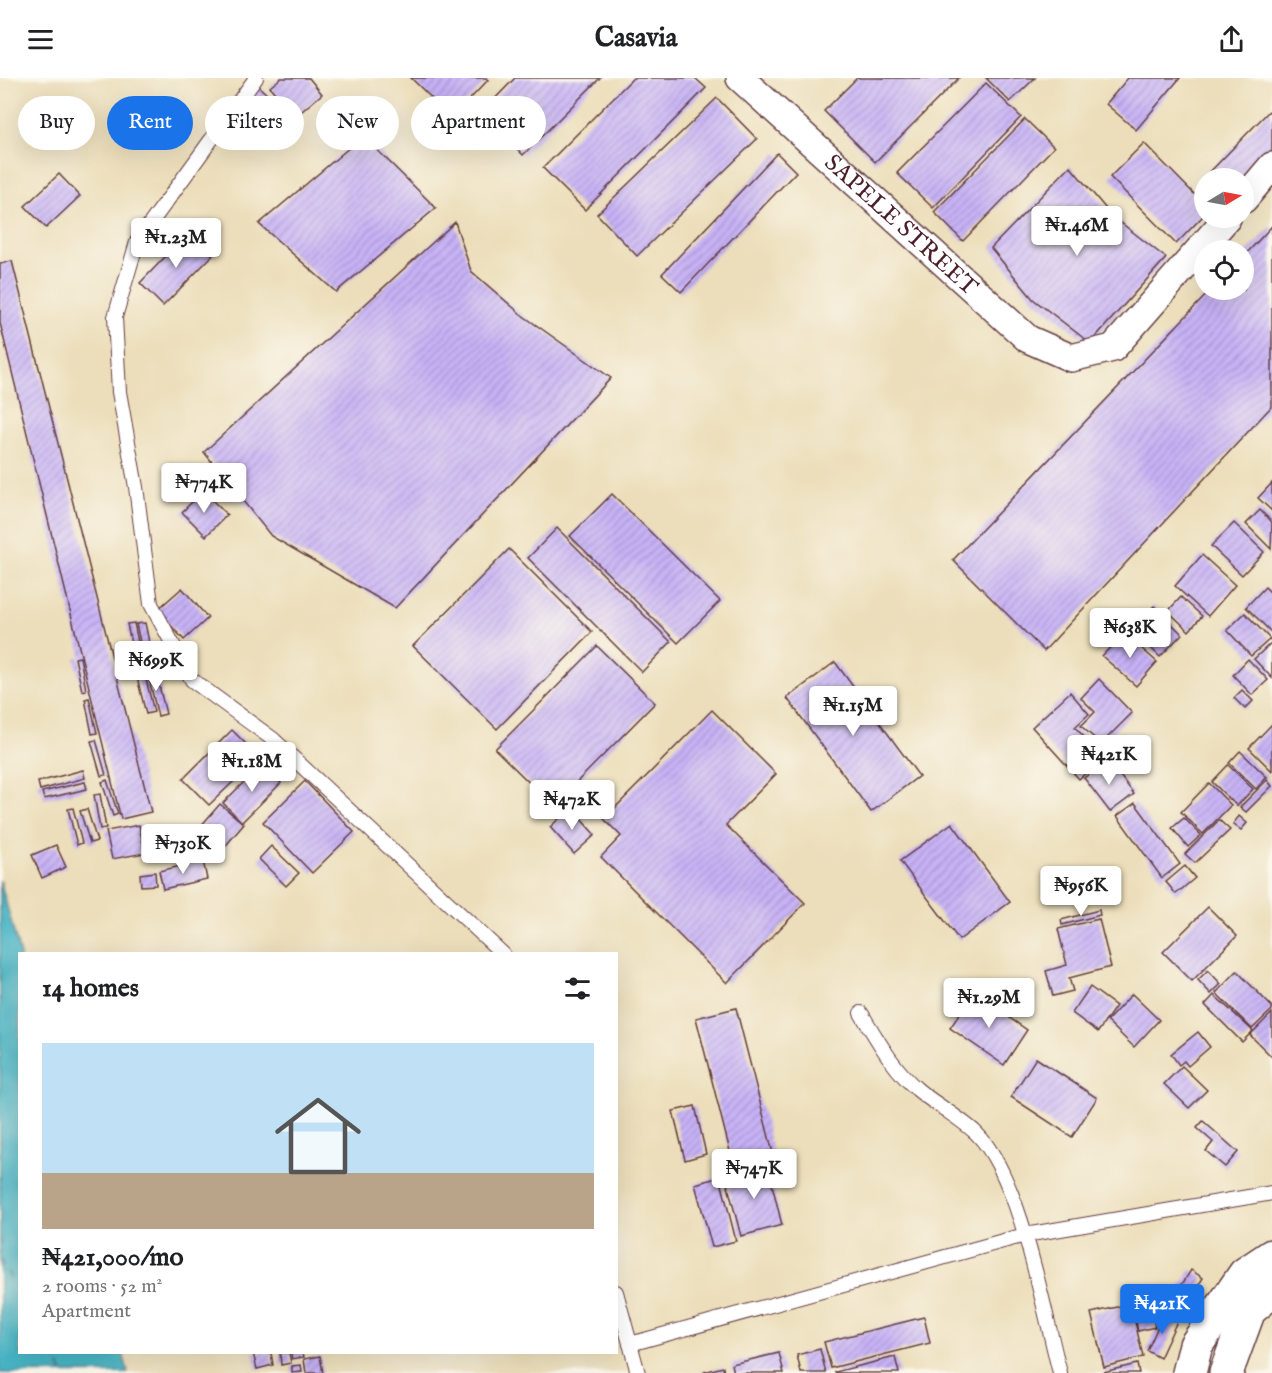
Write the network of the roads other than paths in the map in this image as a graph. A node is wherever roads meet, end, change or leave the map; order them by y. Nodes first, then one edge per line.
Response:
1 (256, 78) edge
2 (740, 78) edge
3 (1272, 166) edge
4 (1254, 187) edge
5 (1218, 228) edge
6 (501, 952) edge
7 (861, 1013) dead end
8 (1272, 1193) edge
9 (1025, 1236) junction
10 (1272, 1256) edge
11 (1272, 1291) edge
12 (618, 1299) edge
13 (630, 1344) junction
14 (638, 1373) edge
15 (1059, 1373) edge
16 (1189, 1373) edge
17 (1226, 1373) edge

1 - 6 lane
2 - 5 street, SAPELE STREET
3 - 4 street
7 - 9 lane
8 - 9 lane
9 - 13 lane
9 - 15 lane
10 - 16 street
11 - 17 street
12 - 13 lane
13 - 14 lane

